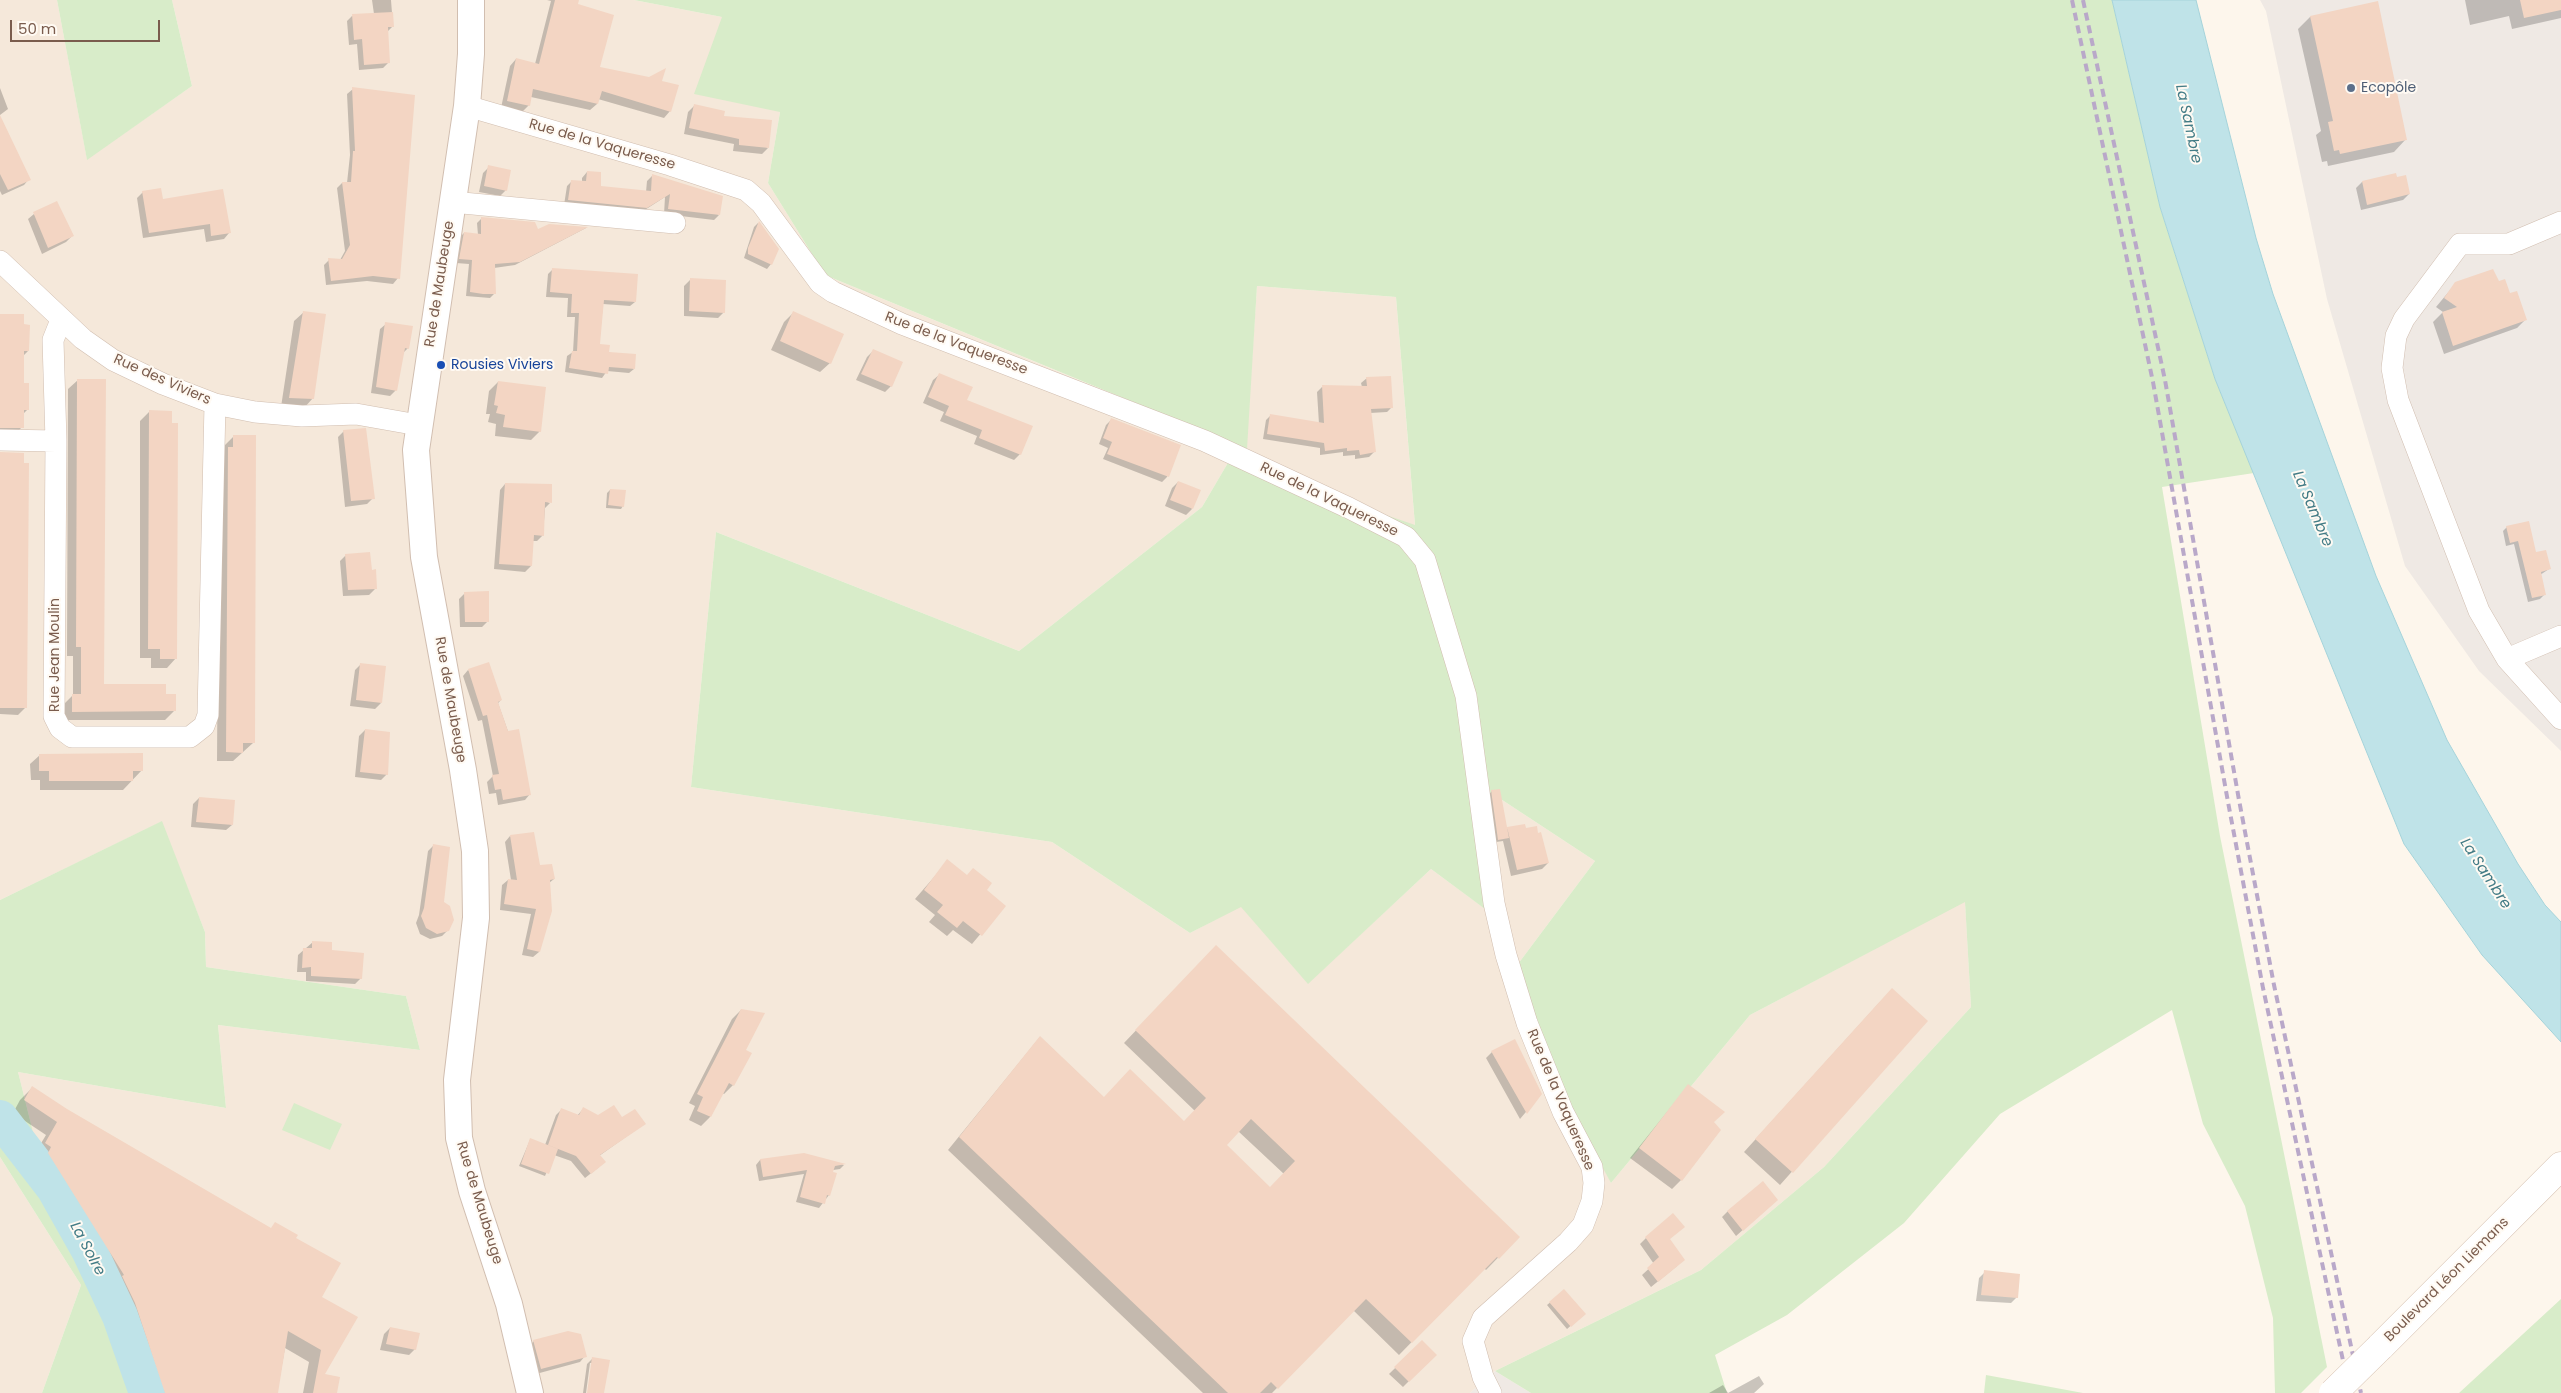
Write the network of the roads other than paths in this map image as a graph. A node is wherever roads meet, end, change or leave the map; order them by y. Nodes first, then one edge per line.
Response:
1 (471, 0) edge
2 (467, 106) junction
3 (452, 202) junction
4 (2561, 222) edge
5 (675, 223) dead end
6 (0, 262) edge
7 (61, 320) junction
8 (216, 404) junction
9 (418, 424) junction
10 (0, 440) edge
11 (56, 441) junction
12 (2561, 636) edge
13 (2507, 659) junction
14 (2561, 719) edge
15 (2561, 1166) edge
16 (530, 1393) edge
17 (1491, 1393) edge
18 (2333, 1393) edge

1 - 2 street, Rue de Maubeuge
2 - 3 street, Rue de Maubeuge
2 - 17 street, Rue de la Vaqueresse
3 - 5 street
3 - 9 street, Rue de Maubeuge
4 - 13 street
6 - 7 street, Rue des Viviers
7 - 8 street, Rue des Viviers
7 - 11 street, Rue Jean Moulin
8 - 9 street, Rue des Viviers
8 - 11 street, Rue Jean Moulin
9 - 16 street, Rue de Maubeuge
10 - 11 street
12 - 13 street
13 - 14 street
15 - 18 main road, Boulevard Léon Liemans, bridge

